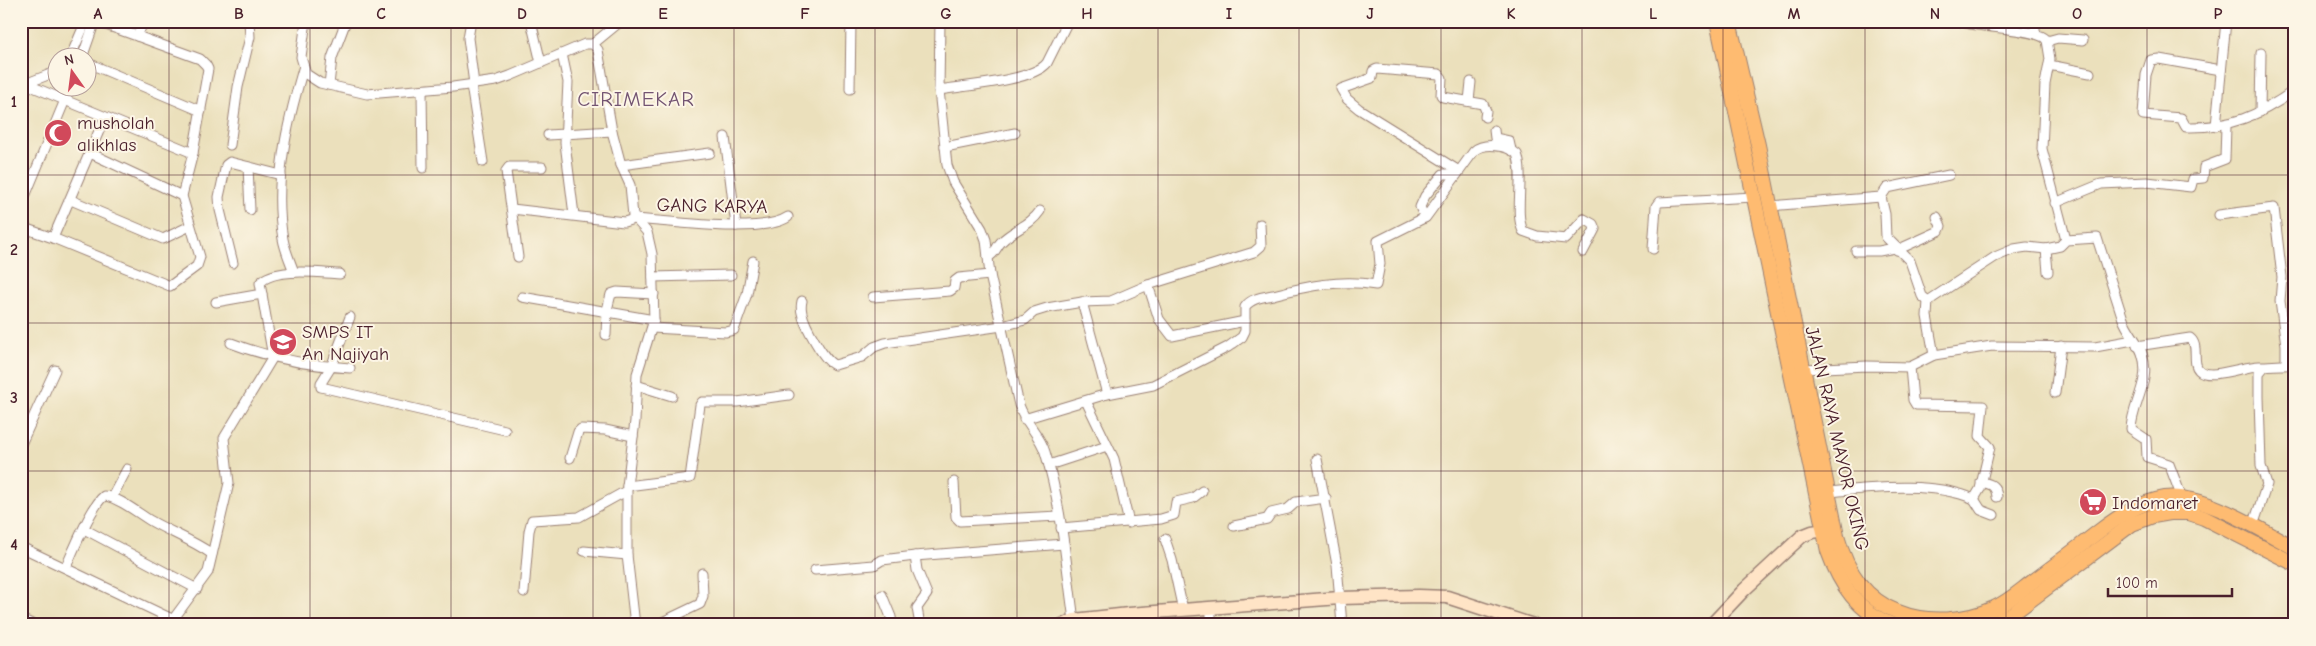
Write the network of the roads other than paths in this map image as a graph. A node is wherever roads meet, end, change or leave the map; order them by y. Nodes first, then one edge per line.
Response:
1 (86, 21) edge
2 (95, 21) edge
3 (144, 21) edge
4 (249, 21) edge
5 (306, 21) edge
6 (346, 21) edge
7 (471, 21) edge
8 (531, 21) edge
9 (621, 21) edge
10 (851, 21) edge
11 (940, 21) edge
12 (1068, 21) edge
13 (1717, 21) edge
14 (1729, 21) edge
15 (1958, 21) edge
16 (2035, 21) edge
17 (2226, 21) edge
18 (2035, 33) junction
19 (137, 36) junction
20 (2083, 40) dead end
21 (2047, 41) junction
22 (593, 44) junction
23 (74, 48) edge
24 (86, 48) edge
25 (2261, 53) dead end
26 (562, 54) junction
27 (540, 63) junction
28 (2049, 65) junction
29 (98, 67) edge
30 (303, 69) junction
31 (2221, 70) junction
32 (2090, 73) dead end
33 (48, 76) edge
34 (1471, 82) dead end
35 (23, 83) edge
36 (329, 85) junction
37 (472, 85) junction
38 (48, 89) edge
39 (850, 89) dead end
40 (422, 90) junction
41 (939, 90) junction
42 (2295, 90) edge
43 (21, 93) edge
44 (61, 98) edge
45 (73, 98) edge
46 (1469, 101) junction
47 (201, 111) junction
48 (2260, 112) junction
49 (105, 117) junction
50 (1486, 118) dead end
51 (1746, 120) junction
52 (2221, 126) junction
53 (1494, 130) dead end
54 (566, 132) junction
55 (612, 132) junction
56 (1015, 133) dead end
57 (548, 135) dead end
58 (725, 137) dead end
59 (230, 146) dead end
60 (945, 147) junction
61 (1511, 150) junction
62 (90, 153) junction
63 (193, 153) junction
64 (710, 153) dead end
65 (483, 162) dead end
66 (621, 165) junction
67 (248, 167) junction
68 (542, 167) dead end
69 (423, 168) dead end
70 (1458, 173) junction
71 (281, 175) junction
72 (1950, 175) dead end
73 (182, 196) junction
74 (1754, 197) junction
75 (1881, 197) junction
76 (22, 199) edge
77 (71, 200) junction
78 (2055, 203) junction
79 (1770, 206) junction
80 (250, 210) dead end
81 (512, 210) junction
82 (1040, 211) dead end
83 (574, 215) junction
84 (2219, 215) dead end
85 (788, 217) dead end
86 (1937, 217) dead end
87 (1425, 218) junction
88 (634, 219) junction
89 (1260, 224) dead end
90 (190, 226) junction
91 (736, 226) junction
92 (21, 228) edge
93 (53, 238) junction
94 (2066, 240) junction
95 (1896, 249) junction
96 (2046, 249) junction
97 (1653, 250) dead end
98 (1856, 251) dead end
99 (1583, 252) dead end
100 (518, 257) dead end
101 (988, 257) junction
102 (753, 261) dead end
103 (233, 263) dead end
104 (294, 272) junction
105 (2048, 272) dead end
106 (340, 274) dead end
107 (731, 275) dead end
108 (990, 275) junction
109 (653, 277) junction
110 (1148, 285) junction
111 (262, 294) junction
112 (654, 294) junction
113 (522, 297) dead end
114 (873, 297) dead end
115 (802, 301) dead end
116 (1928, 301) junction
117 (216, 302) dead end
118 (1082, 302) junction
119 (607, 310) junction
120 (350, 317) dead end
121 (1245, 321) junction
122 (653, 324) junction
123 (1002, 326) junction
124 (606, 335) dead end
125 (231, 343) dead end
126 (1791, 343) junction
127 (2135, 343) junction
128 (2061, 346) junction
129 (1934, 355) junction
130 (273, 356) junction
131 (2290, 365) edge
132 (331, 367) junction
133 (1910, 367) junction
134 (2264, 367) junction
135 (350, 368) dead end
136 (1803, 369) junction
137 (55, 370) dead end
138 (636, 385) junction
139 (2055, 393) dead end
140 (1107, 394) junction
141 (789, 395) dead end
142 (672, 396) dead end
143 (1086, 400) junction
144 (1024, 419) junction
145 (504, 430) dead end
146 (633, 436) junction
147 (21, 444) edge
148 (1107, 446) junction
149 (570, 458) dead end
150 (1317, 459) dead end
151 (1049, 465) junction
152 (127, 469) dead end
153 (954, 482) dead end
154 (1981, 482) junction
155 (627, 489) junction
156 (1202, 491) dead end
157 (1828, 492) junction
158 (1997, 497) dead end
159 (112, 498) junction
160 (1326, 498) junction
161 (2182, 498) junction
162 (1974, 499) junction
163 (1994, 515) dead end
164 (1059, 516) junction
165 (1128, 523) junction
166 (1234, 526) dead end
167 (2253, 526) junction
168 (1061, 528) junction
169 (84, 529) junction
170 (1829, 530) junction
171 (1165, 539) dead end
172 (1064, 544) junction
173 (24, 548) edge
174 (2295, 548) edge
175 (584, 551) dead end
176 (212, 554) junction
177 (627, 555) junction
178 (915, 556) junction
179 (21, 558) edge
180 (2295, 564) edge
181 (66, 567) junction
182 (815, 570) dead end
183 (702, 573) dead end
184 (197, 589) junction
185 (524, 592) dead end
186 (882, 595) dead end
187 (1340, 598) junction
188 (1211, 609) junction
189 (1183, 610) junction
190 (1130, 619) edge
191 (21, 620) edge
192 (170, 622) edge
193 (1097, 622) edge
194 (1068, 623) edge
195 (34, 625) edge
196 (635, 625) edge
197 (656, 625) edge
198 (892, 625) edge
199 (920, 625) edge
200 (1211, 625) edge
201 (1342, 625) edge
202 (1533, 625) edge
203 (1711, 625) edge
204 (1893, 625) edge
205 (1990, 625) edge

1 - 23 street
2 - 19 street
2 - 24 street
3 - 19 street
4 - 59 street
5 - 30 street
6 - 36 street
7 - 37 street
8 - 27 street
9 - 22 street
10 - 39 street
11 - 41 street
12 - 41 street
13 - 51 main road, JALAN RAYA MAYOR OKING
14 - 51 main road, JALAN RAYA MAYOR OKING
15 - 18 street
16 - 18 street
17 - 31 street
18 - 21 street
19 - 47 street
20 - 21 street
21 - 28 street
22 - 26 street
22 - 55 street
25 - 48 street
26 - 27 street
26 - 54 street
27 - 37 street
28 - 32 street
28 - 78 street
29 - 47 street
30 - 36 street
30 - 71 street
31 - 52 street
31 - 52 street
33 - 35 street
34 - 46 street
35 - 38 street
35 - 43 street
36 - 40 street
37 - 40 street
37 - 65 street
40 - 69 street
41 - 60 street
42 - 48 street
44 - 76 street
45 - 49 street
46 - 50 street
46 - 70 street
47 - 63 street
48 - 52 street
49 - 62 street
49 - 63 street
51 - 74 main road, JALAN RAYA MAYOR OKING
51 - 79 main road, JALAN RAYA MAYOR OKING
52 - 78 street
53 - 61 street
54 - 55 street
54 - 57 street
54 - 83 street
55 - 66 street
56 - 60 street
58 - 91 street
60 - 101 street
61 - 70 street
61 - 99 street
62 - 73 street
62 - 77 street
63 - 73 street
64 - 66 street
66 - 88 street
67 - 71 street
67 - 80 street
67 - 103 street
68 - 81 street
70 - 87 street
70 - 87 street
71 - 104 street
72 - 75 street
73 - 90 street
74 - 97 street
74 - 126 main road, JALAN RAYA MAYOR OKING
75 - 79 street
75 - 95 street
77 - 90 street
77 - 93 street
78 - 94 street
79 - 126 main road, JALAN RAYA MAYOR OKING
81 - 83 street, GANG KARYA
81 - 100 street
82 - 101 street
83 - 88 street, GANG KARYA
84 - 131 street
85 - 91 street, GANG KARYA
86 - 95 street
87 - 121 street
88 - 91 street, GANG KARYA
88 - 109 street
89 - 110 street
90 - 93 street
92 - 93 street
94 - 96 street
94 - 127 street
95 - 98 street
95 - 116 street
96 - 105 street
96 - 116 street
101 - 108 street
102 - 122 street
104 - 106 street
104 - 111 street
107 - 109 street
108 - 114 street
108 - 123 street
109 - 112 street
110 - 118 street
110 - 121 street
111 - 117 street
111 - 130 street
112 - 119 street
112 - 122 street
113 - 119 street
115 - 123 street
116 - 129 street
118 - 123 street
118 - 140 street
119 - 122 street
119 - 124 street
120 - 132 street
121 - 140 street
122 - 138 street
123 - 144 street
125 - 130 street
126 - 136 main road, JALAN RAYA MAYOR OKING
126 - 170 main road, JALAN RAYA MAYOR OKING
127 - 128 street
127 - 134 street
127 - 161 street
128 - 129 street
128 - 139 street
129 - 133 street
130 - 132 street
130 - 176 street
131 - 134 street
132 - 135 street
132 - 145 street
133 - 136 street
133 - 154 street
134 - 167 street
136 - 157 main road, JALAN RAYA MAYOR OKING
137 - 147 street
138 - 142 street
138 - 146 street
140 - 143 street
141 - 155 street
143 - 144 street
143 - 148 street
144 - 151 street
146 - 149 street
146 - 155 street
148 - 151 street
148 - 165 street
150 - 160 street
151 - 164 street
152 - 159 street
153 - 164 street
154 - 158 street
154 - 162 street
155 - 177 street
155 - 185 street
156 - 165 street
157 - 162 street
157 - 170 main road, JALAN RAYA MAYOR OKING
159 - 169 street
159 - 176 street
160 - 166 street
160 - 187 street
161 - 167 main road, JALAN RAYA MAYOR OKING
161 - 170 main road, JALAN RAYA MAYOR OKING
162 - 163 street
164 - 168 street
165 - 168 street
167 - 174 main road, JALAN RAYA MAYOR OKING
168 - 172 street
169 - 181 street
169 - 184 street
170 - 203 street
170 - 204 main road, JALAN RAYA MAYOR OKING
171 - 189 street
172 - 178 street
172 - 194 street
173 - 179 street
173 - 181 street
175 - 177 street
176 - 184 street
177 - 196 street
178 - 182 street
178 - 199 street
180 - 205 main road
181 - 192 street
183 - 197 street
184 - 192 street
186 - 198 street
187 - 188 street
187 - 201 street
187 - 202 street
188 - 189 street
188 - 200 street
189 - 190 street
190 - 193 street
191 - 195 street
193 - 194 street

